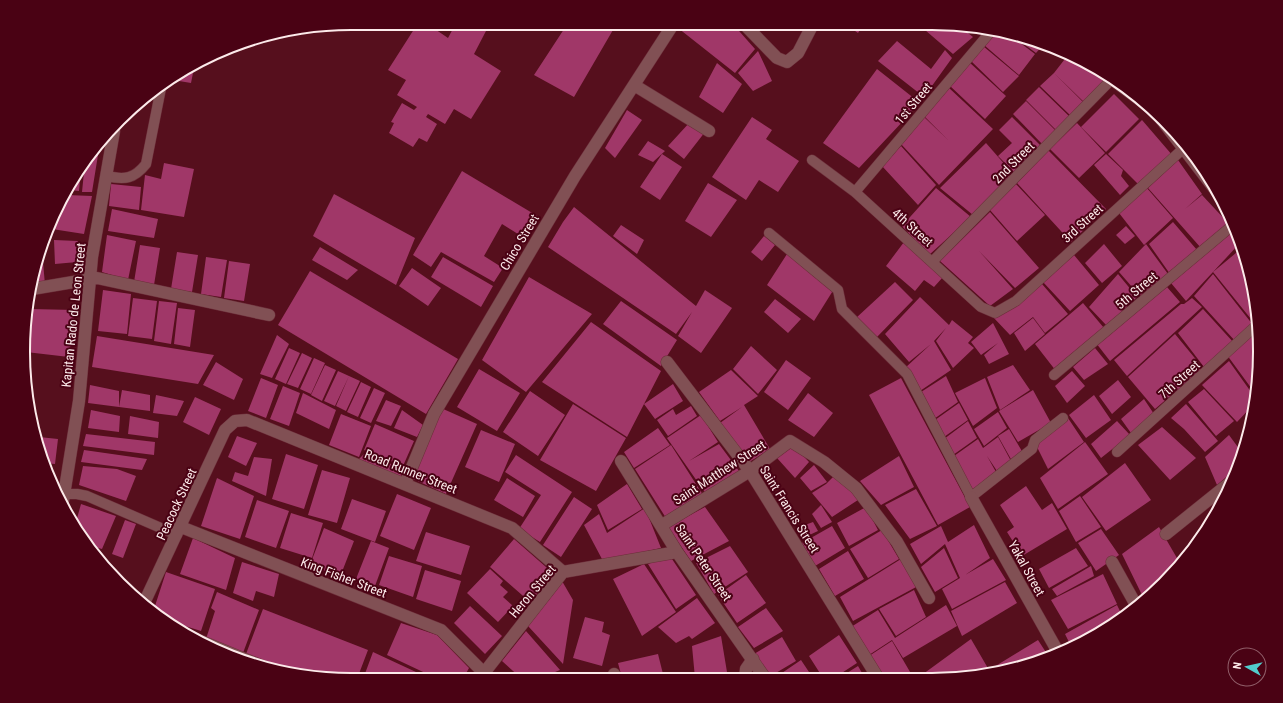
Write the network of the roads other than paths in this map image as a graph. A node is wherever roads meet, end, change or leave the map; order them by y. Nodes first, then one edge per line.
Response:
1 (669, 30) edge
2 (749, 30) edge
3 (810, 30) edge
4 (988, 35) edge
5 (1108, 83) edge
6 (634, 85) junction
7 (160, 93) edge
8 (709, 131) dead end
9 (113, 137) edge
10 (1182, 150) edge
11 (812, 160) dead end
12 (106, 176) junction
13 (855, 192) junction
14 (1229, 228) edge
15 (769, 233) dead end
16 (932, 262) junction
17 (90, 280) junction
18 (36, 288) edge
19 (995, 313) joint
20 (269, 315) dead end
21 (1252, 329) edge
22 (667, 362) dead end
23 (1054, 375) dead end
24 (1062, 418) dead end
25 (235, 421) joint
26 (1117, 452) dead end
27 (621, 460) dead end
28 (750, 471) junction
29 (405, 484) junction
30 (1223, 489) edge
31 (63, 495) edge
32 (65, 497) edge
33 (971, 497) junction
34 (662, 525) junction
35 (179, 531) junction
36 (1166, 534) dead end
37 (677, 552) junction
38 (1112, 562) dead end
39 (563, 572) junction
40 (146, 598) edge
41 (929, 598) dead end
42 (1134, 601) edge
43 (1056, 649) edge
44 (753, 659) junction
45 (478, 673) edge
46 (483, 673) edge
47 (746, 673) edge
48 (762, 673) edge
49 (875, 673) edge

1 - 6 street, Chico Street
2 - 3 street
4 - 13 lane, 1st Street
5 - 16 lane, 2nd Street
6 - 8 street
6 - 29 street, Chico Street
7 - 12 lane
9 - 12 street, Kapitan Rado de Leon Street
10 - 19 lane, 3rd Street
11 - 13 lane, 4th Street
12 - 17 street, Kapitan Rado de Leon Street
13 - 16 lane, 4th Street
14 - 23 lane, 5th Street
15 - 33 lane
16 - 19 lane, 4th Street
17 - 18 street
17 - 20 street
17 - 31 street, Kapitan Rado de Leon Street
21 - 26 lane, 7th Street
22 - 28 street, Saint Francis Street
24 - 33 lane
25 - 29 street, Road Runner Street
25 - 35 street, Peacock Street
27 - 34 street, Saint Peter Street
28 - 34 street, Saint Matthew Street
28 - 41 street, Saint Matthew Street
28 - 49 street, Saint Francis Street
29 - 39 street, Road Runner Street
30 - 36 street
32 - 35 lane
33 - 43 street, Yakal Street
34 - 37 street, Saint Peter Street
35 - 40 street, Peacock Street
35 - 45 street, King Fisher Street
37 - 39 street, Heron Street
37 - 44 street, Saint Peter Street
38 - 42 street
39 - 46 street, Heron Street
44 - 47 street
44 - 48 street, Saint Peter Street

